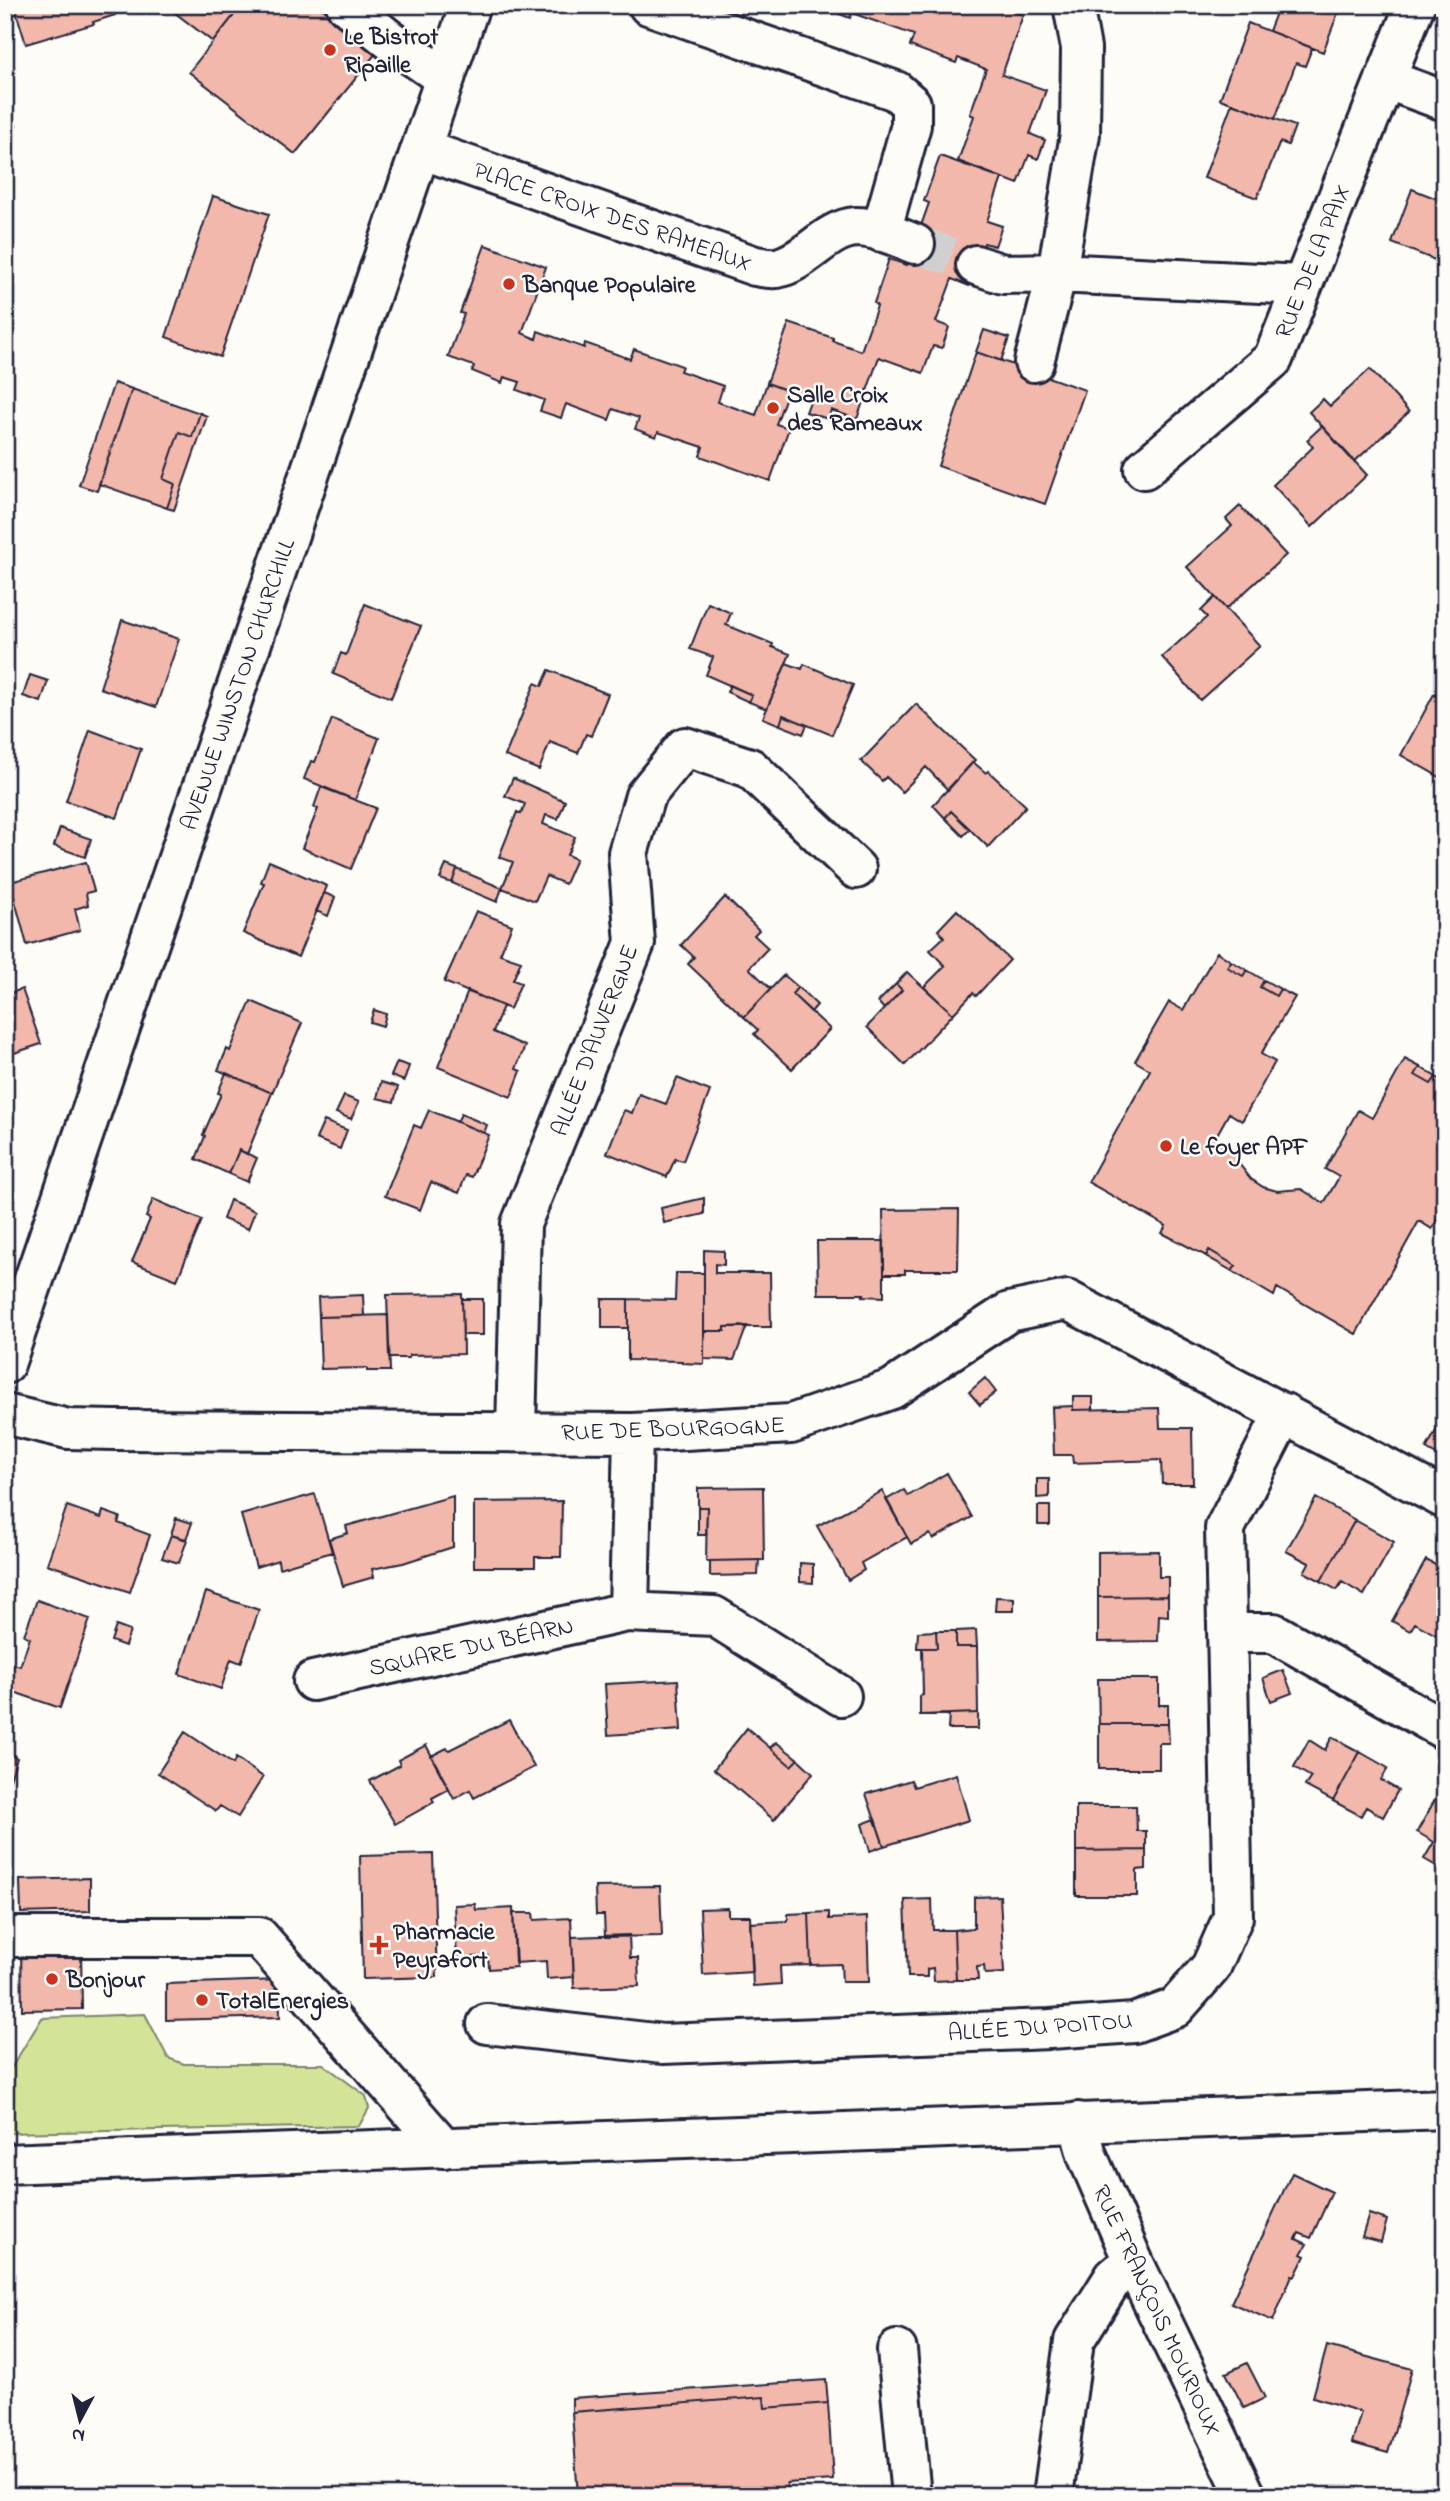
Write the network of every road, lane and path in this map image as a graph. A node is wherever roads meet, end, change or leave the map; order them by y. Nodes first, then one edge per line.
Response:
1 (346, 5) edge
2 (470, 5) edge
3 (649, 5) edge
4 (1073, 5) edge
5 (1415, 5) edge
6 (445, 78) junction
7 (1385, 79) junction
8 (1445, 101) edge
9 (421, 149) junction
10 (976, 265) tunnel mouth
11 (1057, 273) junction
12 (1302, 285) junction
13 (1034, 362) dead end
14 (1144, 469) dead end
15 (856, 869) dead end
16 (5, 1363) edge
17 (1284, 1413) junction
18 (5, 1414) edge
19 (516, 1432) junction
20 (633, 1433) junction
21 (1445, 1499) edge
22 (629, 1612) junction
23 (1227, 1633) junction
24 (313, 1681) dead end
25 (841, 1696) dead end
26 (1445, 1730) edge
27 (5, 1937) edge
28 (487, 2024) dead end
29 (1445, 2109) edge
30 (1078, 2122) junction
31 (444, 2148) junction
32 (5, 2164) edge
33 (1133, 2261) junction
34 (897, 2350) dead end
35 (911, 2496) edge
36 (1054, 2496) edge
37 (1246, 2496) edge

1 - 6 street
2 - 6 street, AVENUE WINSTON CHURCHILL
3 - 9 street, PLACE CROIX DES RAMEAUX
4 - 11 street
5 - 7 street, RUE DE LA PAIX
6 - 9 street, AVENUE WINSTON CHURCHILL
7 - 8 street
7 - 12 street, RUE DE LA PAIX
9 - 16 street, AVENUE WINSTON CHURCHILL
10 - 11 street
11 - 12 street
11 - 13 street
12 - 14 street, RUE DE LA PAIX
15 - 19 street, ALLÉE D'AUVERGNE
17 - 20 street, RUE DE BOURGOGNE
17 - 21 street, RUE DE BOURGOGNE
17 - 23 street, ALLÉE DU POITOU
18 - 19 street, RUE DE BOURGOGNE
19 - 20 street, RUE DE BOURGOGNE
20 - 22 street
22 - 24 street, SQUARE DU BÉARN
22 - 25 street, SQUARE DU BÉARN
23 - 26 street
23 - 28 street, ALLÉE DU POITOU
27 - 31 street
29 - 30 street
30 - 31 street
30 - 33 street, RUE FRANÇOIS MOURIOUX
31 - 32 street
33 - 36 street
33 - 37 street, RUE FRANÇOIS MOURIOUX
34 - 35 street

